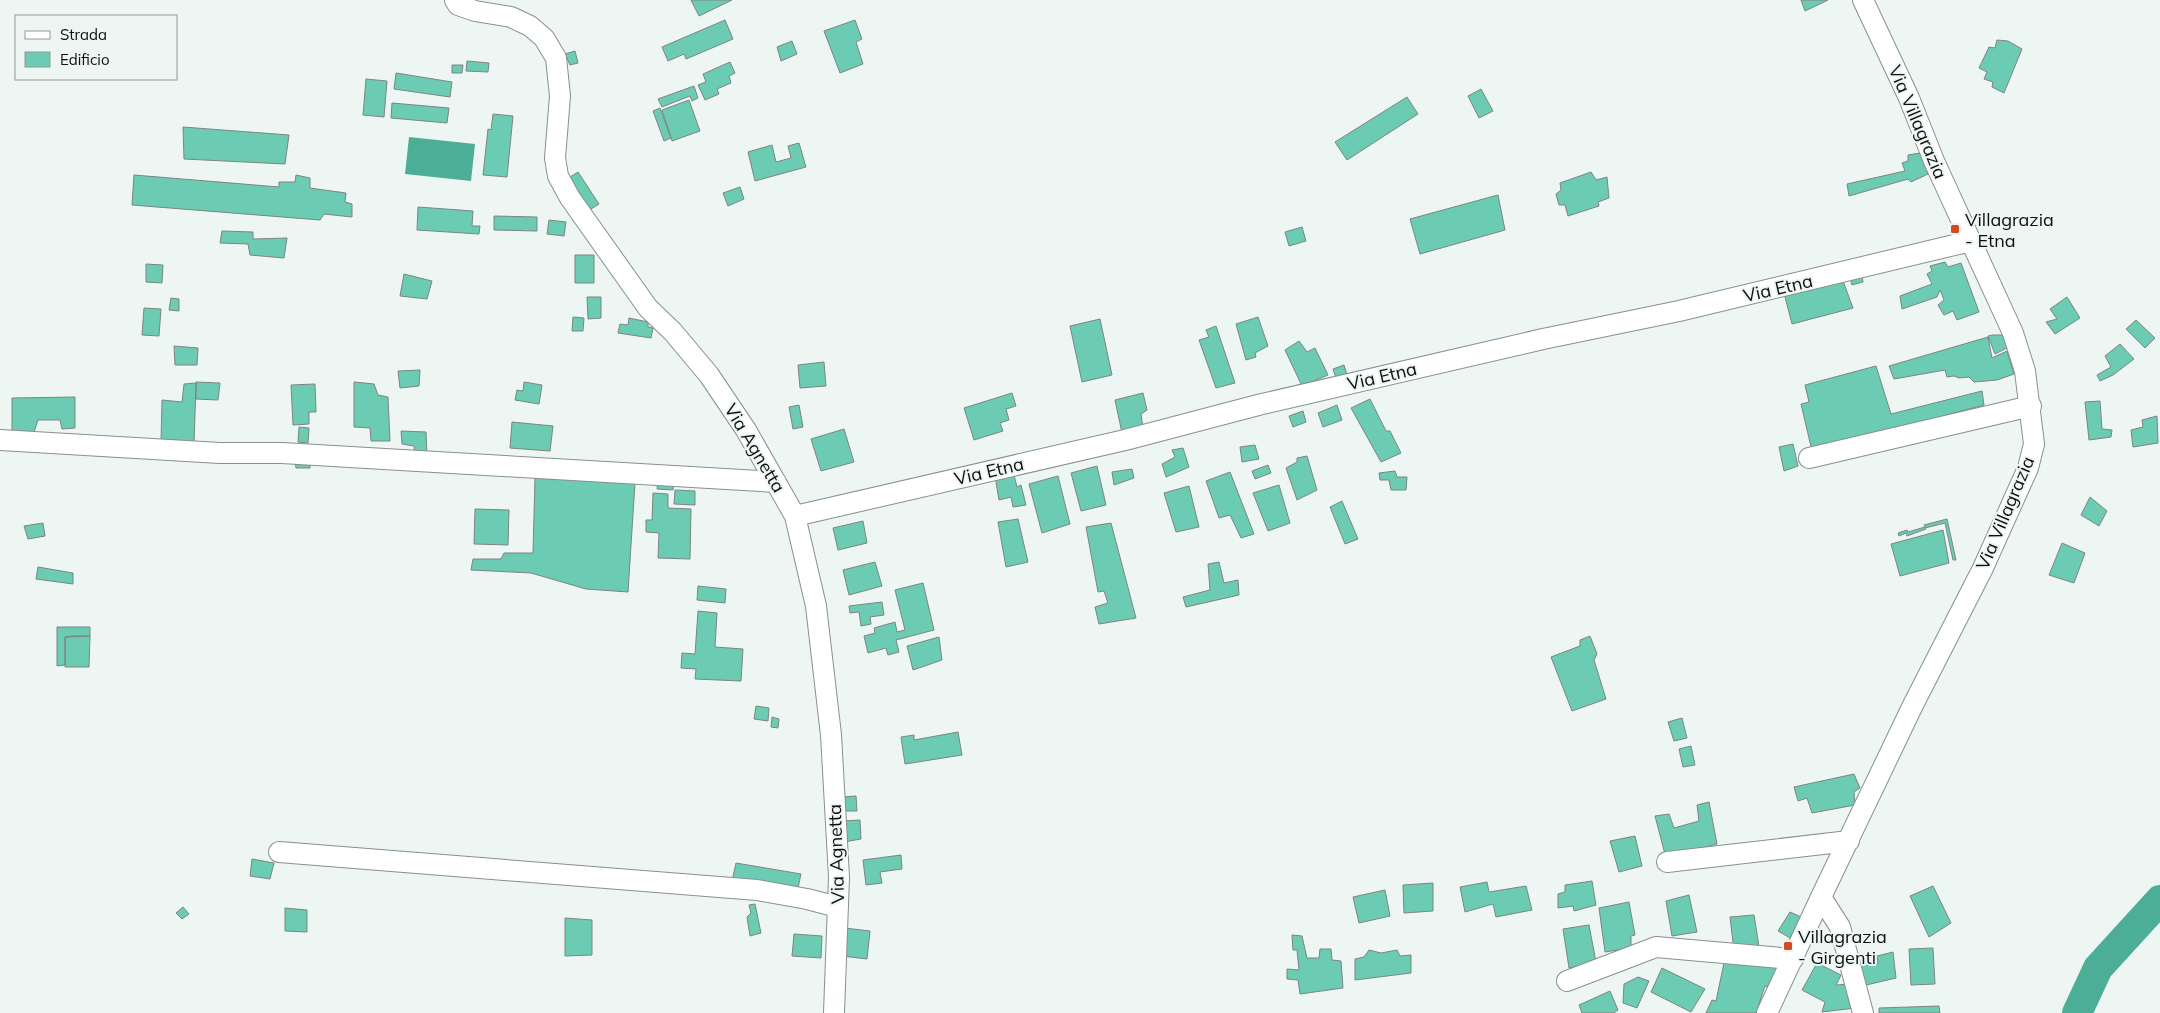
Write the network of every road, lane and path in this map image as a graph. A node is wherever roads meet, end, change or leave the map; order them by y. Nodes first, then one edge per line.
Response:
1 (455, 0) edge
2 (1863, 0) edge
3 (1971, 241) junction
4 (2031, 406) junction
5 (0, 440) edge
6 (1809, 458) dead end
7 (776, 482) junction
8 (794, 516) junction
9 (1848, 841) junction
10 (279, 852) dead end
11 (1667, 862) dead end
12 (1821, 897) junction
13 (838, 907) junction
14 (1793, 959) junction
15 (1567, 981) dead end
16 (834, 1013) edge
17 (1767, 1013) edge
18 (1863, 1013) edge

1 - 7 street, Via Agnetta
2 - 3 street, Via Villagrazia
3 - 4 street, Via Villagrazia
3 - 8 street, Via Etna
4 - 6 street
4 - 9 street, Via Villagrazia
5 - 7 street
7 - 8 street, Via Agnetta
8 - 13 street, Via Agnetta
9 - 11 street
9 - 12 street, Via Villagrazia
10 - 13 street
12 - 14 street, Via Villagrazia
12 - 18 street
13 - 16 street, Via Agnetta
14 - 15 street
14 - 17 street, Via Villagrazia

